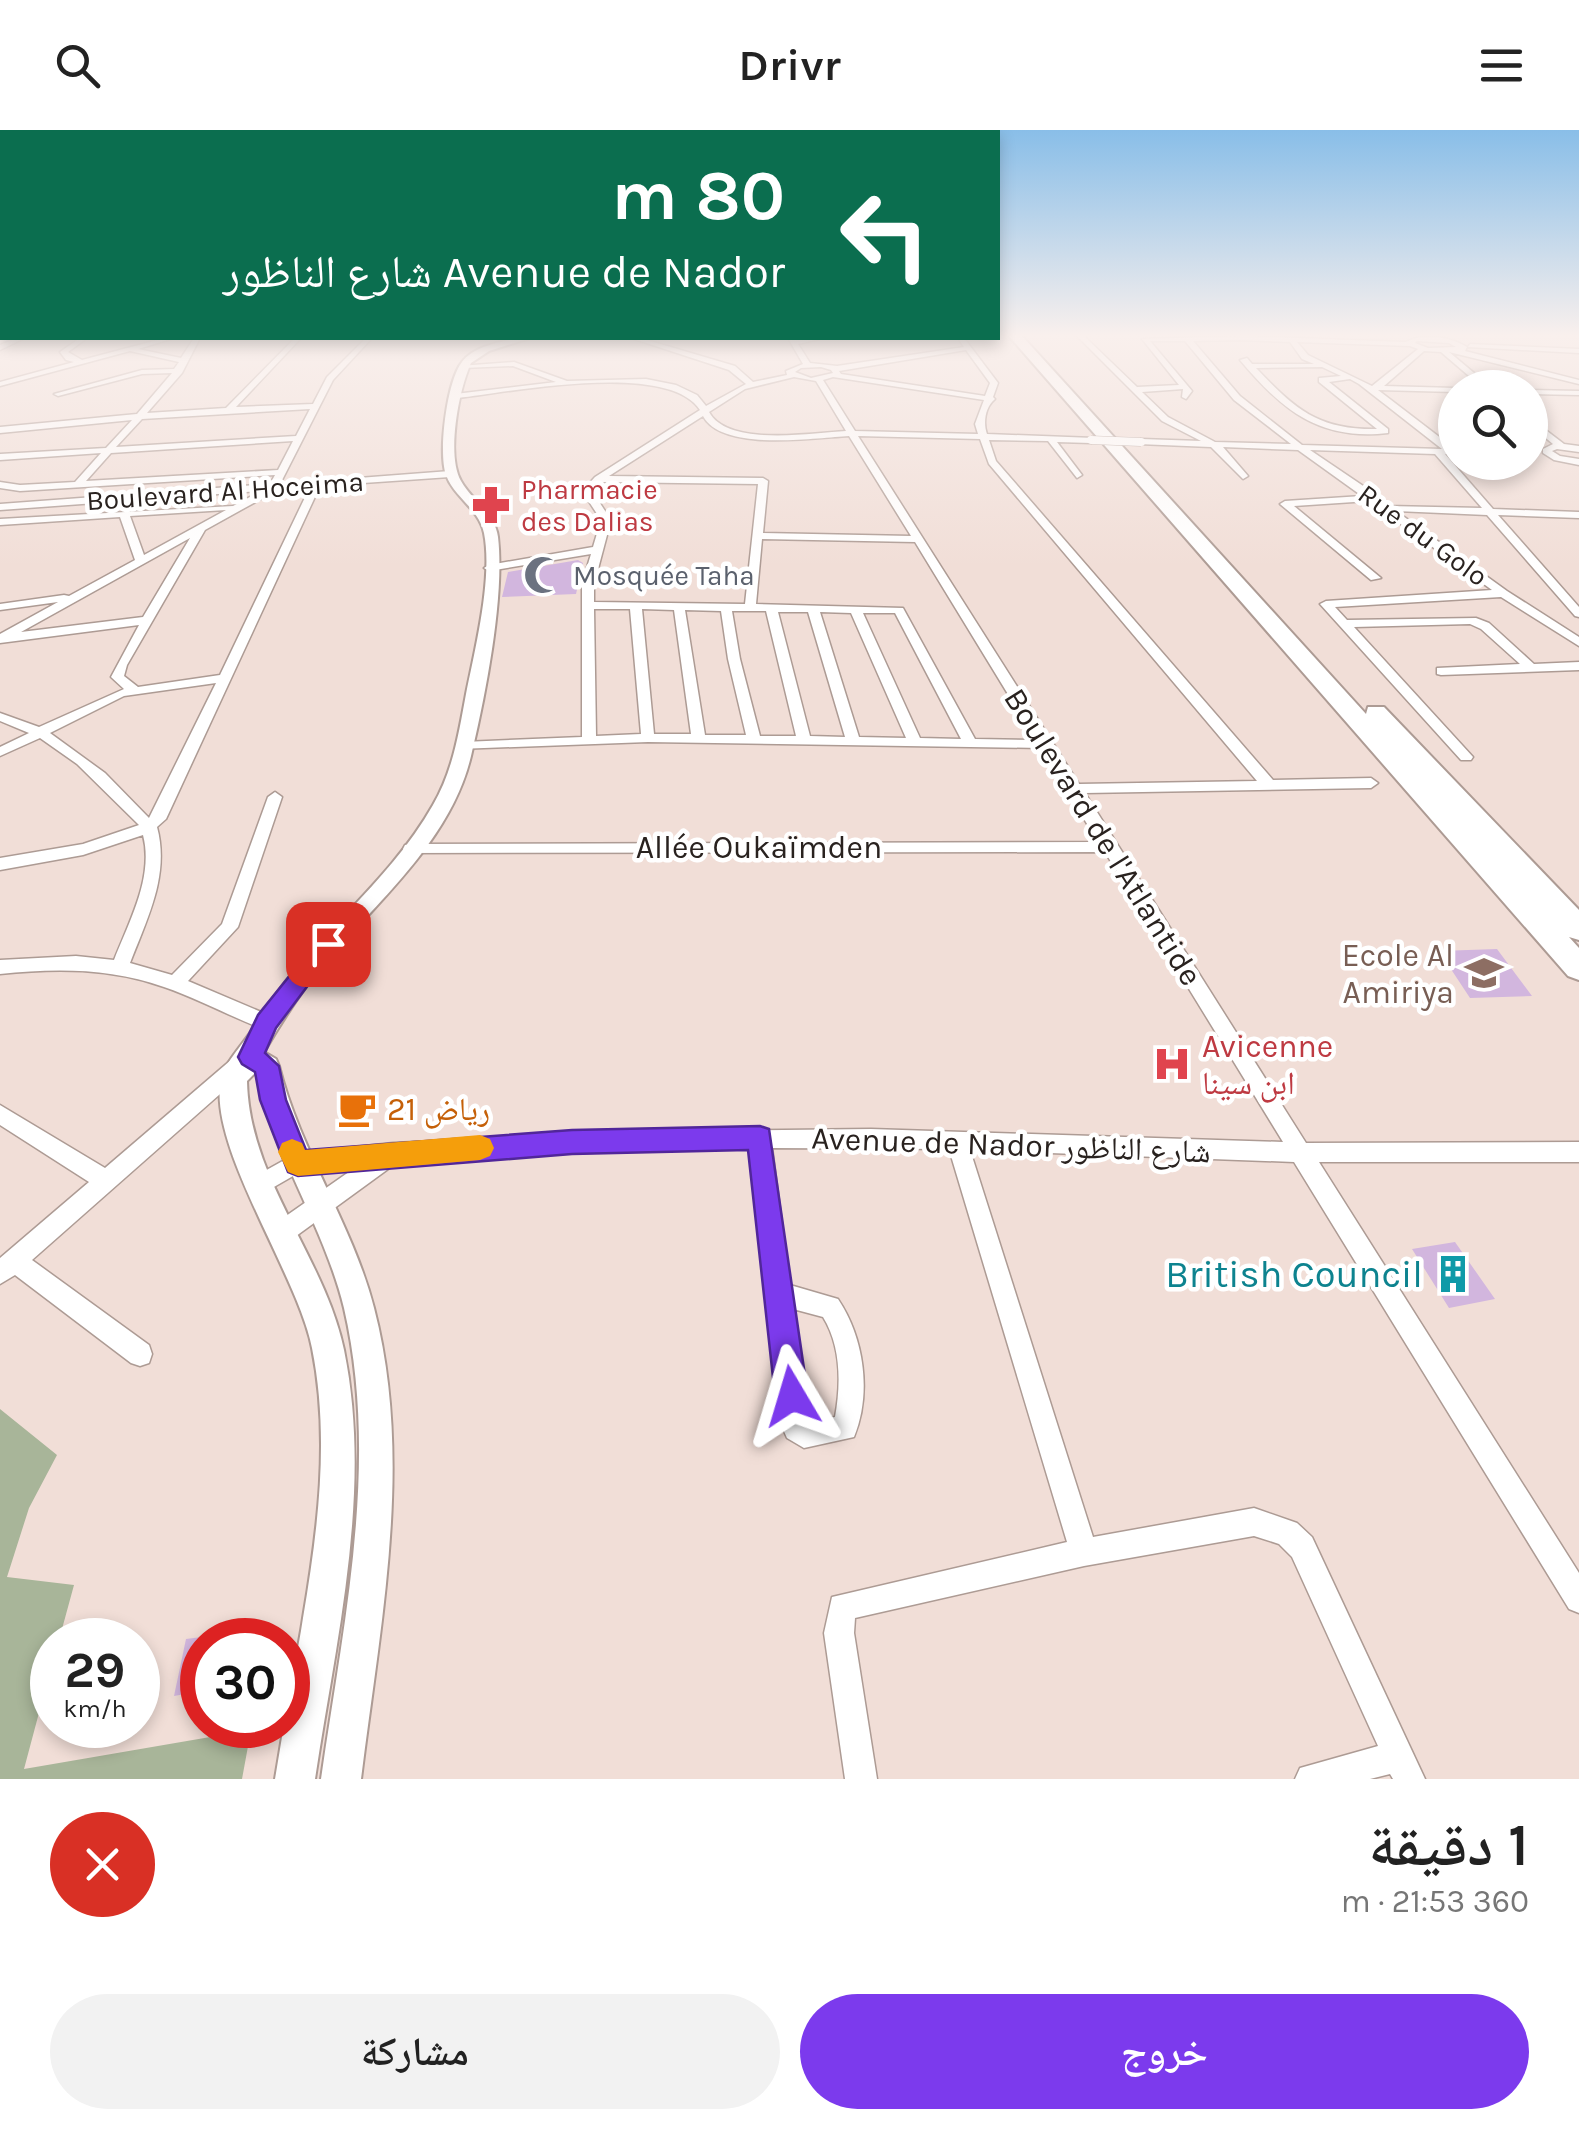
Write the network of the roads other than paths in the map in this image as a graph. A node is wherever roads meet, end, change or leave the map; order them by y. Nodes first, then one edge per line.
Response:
1 (70, 413) edge
2 (178, 413) edge
3 (313, 413) edge
4 (455, 413) edge
5 (702, 413) edge
6 (706, 413) edge
7 (841, 413) edge
8 (982, 413) edge
9 (1084, 413) edge
10 (1099, 413) edge
11 (1161, 413) edge
12 (1257, 413) edge
13 (1300, 413) edge
14 (1363, 413) edge
15 (1405, 413) edge
16 (142, 415) junction
17 (76, 422) junction
18 (0, 430) edge
19 (850, 433) junction
20 (980, 436) junction
21 (1548, 436) edge
22 (300, 438) junction
23 (1051, 439) junction
24 (1438, 440) edge
25 (1213, 444) junction
26 (1561, 446) junction
27 (1303, 447) junction
28 (110, 448) junction
29 (1437, 451) joint
30 (1549, 454) joint
31 (1579, 456) edge
32 (0, 457) edge
33 (284, 472) junction
34 (450, 474) junction
35 (1077, 475) dead end
36 (1243, 476) dead end
37 (598, 479) junction
38 (0, 485) edge
39 (78, 485) junction
40 (316, 485) junction
41 (274, 488) junction
42 (1375, 498) junction
43 (0, 506) edge
44 (241, 506) junction
45 (1389, 508) junction
46 (1491, 512) junction
47 (124, 513) junction
48 (1579, 515) edge
49 (0, 522) edge
50 (202, 525) junction
51 (758, 536) junction
52 (916, 539) junction
53 (595, 550) junction
54 (140, 559) junction
55 (489, 568) junction
56 (1375, 578) dead end
57 (1503, 593) junction
58 (74, 597) junction
59 (588, 605) junction
60 (0, 606) edge
61 (636, 606) junction
62 (679, 606) junction
63 (726, 607) junction
64 (750, 608) junction
65 (770, 608) junction
66 (813, 608) junction
67 (854, 609) junction
68 (1579, 617) edge
69 (1541, 618) junction
70 (148, 620) junction
71 (1342, 624) junction
72 (2, 638) edge
73 (1579, 642) edge
74 (1579, 666) edge
75 (1531, 668) junction
76 (1441, 671) dead end
77 (224, 678) junction
78 (133, 689) junction
79 (0, 717) edge
80 (39, 732) junction
81 (648, 738) junction
82 (589, 739) junction
83 (698, 739) junction
84 (754, 740) junction
85 (804, 740) junction
86 (854, 741) junction
87 (916, 742) junction
88 (970, 743) junction
89 (1044, 744) junction
90 (464, 746) junction
91 (0, 752) edge
92 (1466, 756) dead end
93 (1370, 783) dead end
94 (1270, 785) junction
95 (1072, 789) junction
96 (276, 797) dead end
97 (149, 826) junction
98 (1108, 846) junction
99 (411, 849) junction
100 (0, 864) edge
101 (1579, 929) edge
102 (121, 965) junction
103 (0, 968) edge
104 (1579, 968) edge
105 (176, 982) junction
106 (266, 1022) junction
107 (250, 1057) junction
108 (0, 1114) edge
109 (760, 1138) junction
110 (958, 1140) junction
111 (394, 1153) junction
112 (1576, 1153) edge
113 (1304, 1155) junction
114 (298, 1164) junction
115 (104, 1180) junction
116 (260, 1185) junction
117 (320, 1210) junction
118 (284, 1232) junction
119 (7, 1267) edge
120 (779, 1294) junction
121 (140, 1354) dead end
122 (1084, 1552) junction
123 (1579, 1599) edge
124 (1403, 1767) edge
125 (295, 1779) edge
126 (341, 1779) edge
127 (861, 1779) edge
128 (1311, 1779) edge

1 - 17 street
2 - 16 street
3 - 22 street
4 - 34 main road
5 - 37 street
6 - 19 street
7 - 19 street, Boulevard de l'Atlantide
8 - 20 street
9 - 104 highway
10 - 101 highway
11 - 25 street
12 - 27 street, Rue du Golo
13 - 14 street
15 - 24 street
16 - 17 street
16 - 28 street
17 - 18 street
19 - 20 street
19 - 52 street, Boulevard de l'Atlantide
20 - 23 street
20 - 94 street
21 - 26 street
22 - 28 street
22 - 33 street
23 - 25 street, bridge
23 - 35 street
25 - 27 street
25 - 36 street
26 - 30 street
26 - 31 street
27 - 29 street
27 - 42 street, Rue du Golo
28 - 32 street
28 - 39 street
29 - 46 street
30 - 31 street
33 - 39 street
33 - 41 street
34 - 40 street, Boulevard Al Hoceima
34 - 55 main road
37 - 51 street
37 - 53 street
38 - 39 street
40 - 41 street, Boulevard Al Hoceima
40 - 77 street
41 - 43 street, Boulevard Al Hoceima
41 - 44 street
42 - 45 street, Rue du Golo
42 - 56 street
44 - 47 street
44 - 50 street
45 - 46 street
45 - 57 street, Rue du Golo
46 - 48 street
46 - 68 street
47 - 49 street
47 - 54 street
50 - 54 street
50 - 70 street
51 - 52 street
51 - 64 street
52 - 89 street, Boulevard de l'Atlantide
53 - 55 street
53 - 59 street
54 - 58 street
55 - 90 main road
57 - 69 street, Rue du Golo
57 - 71 street
58 - 60 street
58 - 72 street
59 - 61 street
59 - 82 street
61 - 62 street
61 - 81 street
62 - 63 street
62 - 83 street
63 - 64 street
63 - 84 street
64 - 65 street
65 - 66 street
65 - 85 street
66 - 67 street
66 - 86 street
67 - 87 street
67 - 88 street
68 - 69 street
69 - 73 street, Rue du Golo
70 - 72 street
70 - 78 street
71 - 75 street
71 - 92 street
74 - 75 street
75 - 76 street
77 - 78 street
77 - 97 street
78 - 80 street
79 - 80 street
80 - 91 street
80 - 97 street
81 - 82 street
81 - 83 street
82 - 90 street
83 - 84 street
84 - 85 street
85 - 86 street
86 - 87 street
87 - 88 street
88 - 89 street
89 - 95 street, Boulevard de l'Atlantide
90 - 99 main road
93 - 94 street
94 - 95 street
95 - 98 street, Boulevard de l'Atlantide
96 - 105 street
97 - 100 street
97 - 102 street
98 - 99 street, Allée Oukaïmden
98 - 113 street, Boulevard de l'Atlantide
99 - 106 main road
102 - 103 street
102 - 105 street
105 - 106 street
106 - 107 main road
107 - 114 main road
107 - 115 street
107 - 116 main road
108 - 115 street
109 - 110 street, Avenue de Nador شارع الناظور
109 - 111 street, Avenue de Nador شارع الناظور
109 - 120 street
110 - 113 street, Avenue de Nador شارع الناظور
110 - 122 street
111 - 114 street, Avenue de Nador شارع الناظور
111 - 117 street
112 - 113 street, Avenue de Nador شارع الناظور
113 - 123 street, Boulevard de l'Atlantide
114 - 116 street, Avenue de Nador شارع الناظور
114 - 117 main road
115 - 119 street
116 - 118 main road
117 - 118 street
117 - 126 main road
118 - 125 main road
119 - 121 street
120 - 120 street
122 - 124 street
122 - 127 street
124 - 128 street

